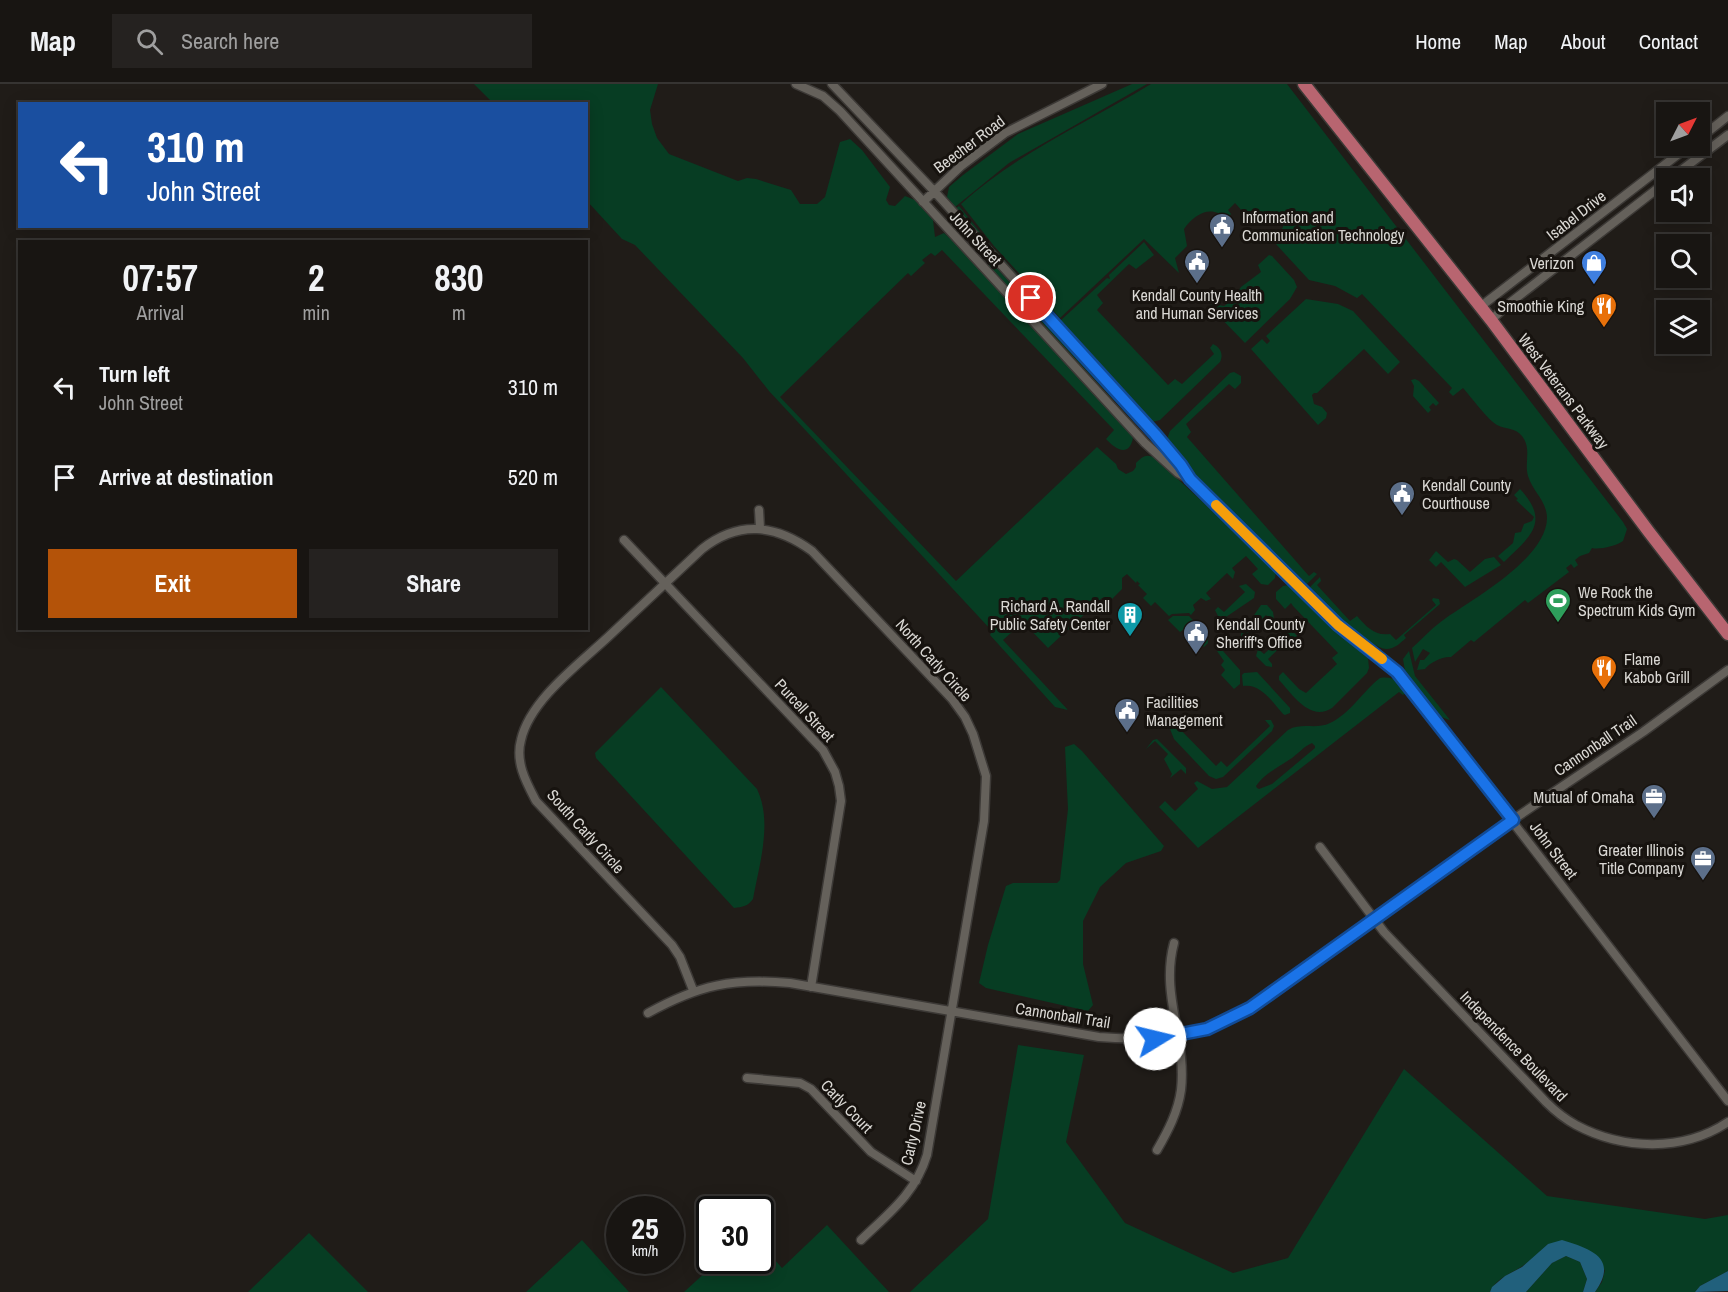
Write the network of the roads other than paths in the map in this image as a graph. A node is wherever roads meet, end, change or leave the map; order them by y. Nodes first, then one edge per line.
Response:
1 (816, 84) edge
2 (832, 84) edge
3 (1102, 84) edge
4 (1305, 84) edge
5 (800, 86) edge
6 (853, 107) junction
7 (844, 115) junction
8 (1728, 116) edge
9 (1710, 130) edge
10 (1728, 135) edge
11 (1676, 156) edge
12 (1684, 168) edge
13 (1656, 190) edge
14 (934, 191) junction
15 (923, 202) junction
16 (1480, 307) junction
17 (1491, 320) junction
18 (1190, 479) junction
19 (759, 510) dead end
20 (760, 528) junction
21 (624, 540) dead end
22 (665, 583) junction
23 (1728, 634) edge
24 (1728, 670) edge
25 (1513, 820) junction
26 (1320, 847) dead end
27 (1373, 920) junction
28 (1174, 943) dead end
29 (811, 987) junction
30 (693, 990) junction
31 (951, 1011) junction
32 (648, 1013) dead end
33 (1178, 1036) junction
34 (747, 1078) dead end
35 (1728, 1101) edge
36 (1728, 1122) edge
37 (1156, 1150) dead end
38 (916, 1181) junction
39 (861, 1240) dead end

1 - 5 street
2 - 6 street, John Street
3 - 14 street, Beecher Road
4 - 16 main road, West Veterans Parkway
5 - 7 street, John Street
6 - 7 street
6 - 14 street, John Street
7 - 15 street, John Street
8 - 9 street
10 - 12 street
11 - 16 street, Isabel Drive
13 - 17 street, Isabel Drive
14 - 15 street, Beecher Road
14 - 18 street, John Street
15 - 18 street, John Street
16 - 17 main road, West Veterans Parkway
17 - 23 main road, West Veterans Parkway
18 - 25 street, John Street
19 - 20 street
20 - 22 street, North Carly Circle
20 - 31 street, North Carly Circle
21 - 22 street, Purcell Street
22 - 29 street, Purcell Street
22 - 30 street, South Carly Circle
24 - 25 street, Cannonball Trail
25 - 27 street, Cannonball Trail
25 - 35 street, John Street
26 - 27 street, Independence Boulevard
27 - 33 street, Cannonball Trail
27 - 36 street, Independence Boulevard
28 - 33 street
29 - 30 street, Cannonball Trail
29 - 31 street, Cannonball Trail
30 - 32 street, Cannonball Trail
31 - 33 street, Cannonball Trail
31 - 38 street, Carly Drive
33 - 37 street
34 - 38 street, Carly Court
38 - 39 street, Carly Drive

